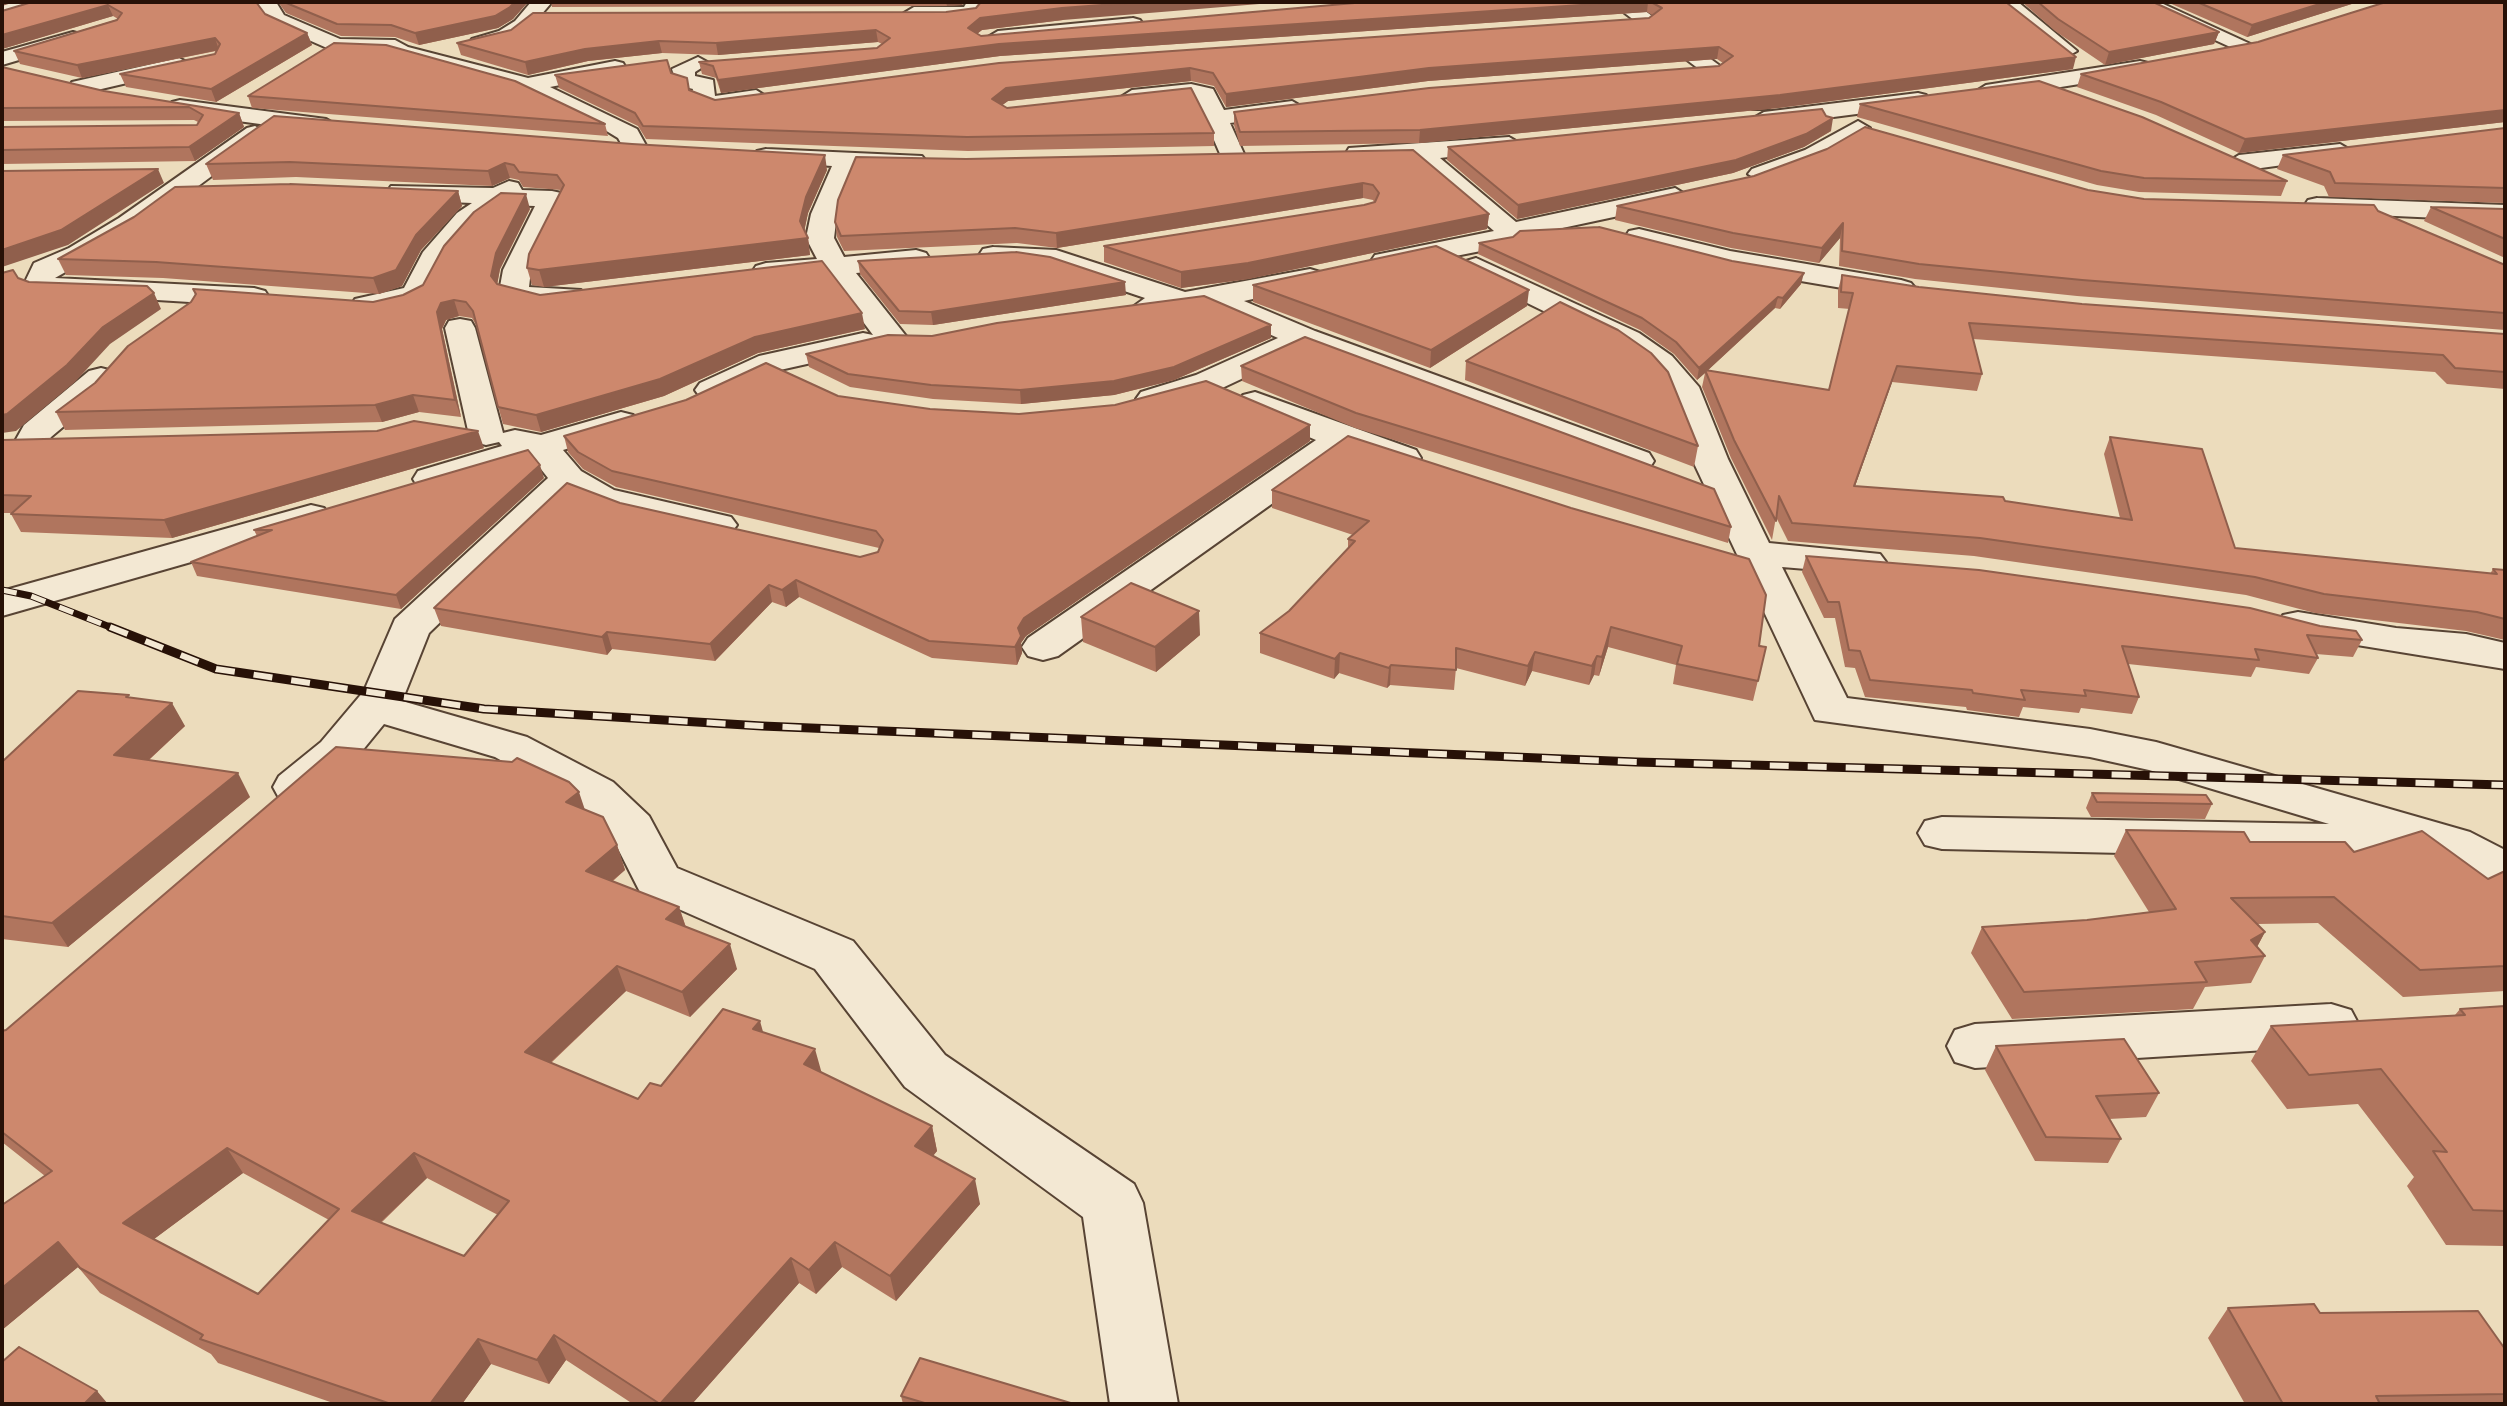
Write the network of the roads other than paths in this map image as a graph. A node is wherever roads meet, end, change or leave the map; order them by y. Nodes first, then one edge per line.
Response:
1 (45, 2) edge
2 (266, 2) edge
3 (977, 2) edge
4 (2142, 2) edge
5 (2, 3) edge
6 (2009, 4) edge
7 (1980, 6) edge
8 (536, 9) edge
9 (22, 10) junction
10 (1618, 12) edge
11 (887, 13) edge
12 (2, 15) edge
13 (561, 16) edge
14 (1161, 22) edge
15 (100, 30) edge
16 (984, 38) edge
17 (2274, 38) edge
18 (334, 44) junction
19 (2246, 47) junction
20 (407, 53) junction
21 (2203, 57) edge
22 (2, 59) edge
23 (198, 60) edge
24 (308, 60) edge
25 (662, 62) edge
26 (640, 64) edge
27 (2159, 65) edge
28 (1717, 69) junction
29 (1671, 73) edge
30 (2100, 75) junction
31 (2038, 84) junction
32 (527, 85) junction
33 (257, 91) edge
34 (775, 94) edge
35 (1969, 94) edge
36 (1939, 98) edge
37 (1115, 99) edge
38 (2092, 103) edge
39 (1321, 104) edge
40 (219, 114) junction
41 (1806, 114) junction
42 (1218, 118) junction
43 (1778, 118) junction
44 (262, 120) junction
45 (1747, 121) edge
46 (358, 128) edge
47 (1858, 128) junction
48 (175, 129) edge
49 (1887, 137) edge
50 (1533, 141) edge
51 (607, 146) edge
52 (2363, 148) edge
53 (636, 149) junction
54 (666, 150) edge
55 (2212, 152) edge
56 (1333, 153) edge
57 (1419, 153) junction
58 (741, 154) edge
59 (1261, 155) edge
60 (1233, 156) junction
61 (1203, 157) edge
62 (847, 160) junction
63 (938, 161) edge
64 (2239, 163) junction
65 (538, 170) edge
66 (1741, 182) edge
67 (378, 191) edge
68 (1695, 191) edge
69 (499, 195) junction
70 (2351, 207) junction
71 (2505, 213) edge
72 (1511, 231) junction
73 (2421, 233) edge
74 (1418, 246) junction
75 (1117, 248) edge
76 (79, 254) junction
77 (967, 256) edge
78 (937, 258) edge
79 (1056, 259) junction
80 (833, 263) junction
81 (15, 275) edge
82 (742, 275) edge
83 (605, 292) edge
84 (1930, 292) edge
85 (283, 300) edge
86 (1198, 300) junction
87 (339, 304) edge
88 (1557, 304) junction
89 (1122, 309) edge
90 (460, 328) dead end
91 (1520, 328) edge
92 (1304, 338) junction
93 (123, 353) edge
94 (770, 363) junction
95 (1208, 382) junction
96 (816, 389) edge
97 (690, 400) edge
98 (1126, 406) edge
99 (646, 415) edge
100 (445, 427) edge
101 (486, 435) junction
102 (1342, 438) junction
103 (17, 444) edge
104 (76, 445) edge
105 (554, 462) junction
106 (1432, 467) edge
107 (405, 488) edge
108 (1727, 496) junction
109 (346, 505) edge
110 (758, 535) edge
111 (1744, 559) junction
112 (1896, 565) edge
113 (2, 604) edge
114 (2259, 614) edge
115 (1043, 647) dead end
116 (2505, 656) edge
117 (374, 707) junction
118 (269, 810) edge
119 (1942, 833) dead end
120 (2453, 844) junction
121 (2505, 846) edge
122 (2505, 872) edge
123 (2380, 1022) edge
124 (1975, 1046) dead end
125 (1144, 1404) edge

1 - 9 street
2 - 18 street
3 - 11 street
4 - 19 street
5 - 9 street
6 - 7 street
6 - 30 street
8 - 13 street
8 - 20 street
9 - 12 street
10 - 28 street
14 - 16 street
15 - 22 street
17 - 19 street
18 - 20 street
18 - 24 street
19 - 21 street
20 - 32 street
23 - 40 street
25 - 34 street
26 - 32 street
27 - 30 street
28 - 29 street
28 - 43 street
30 - 31 street
31 - 35 street
31 - 38 street
32 - 53 street
33 - 40 street
36 - 41 street
37 - 42 street
39 - 42 street
40 - 44 street
41 - 43 street
41 - 47 street
42 - 60 street
43 - 45 street
44 - 46 street
44 - 48 street
44 - 76 street
47 - 49 street
47 - 66 street
50 - 57 street
51 - 53 street
52 - 64 street
53 - 54 street
55 - 64 street
56 - 57 street
57 - 72 street
58 - 62 street
59 - 60 street
60 - 61 street
62 - 63 street
62 - 80 street
64 - 70 street
65 - 69 street
67 - 69 street
68 - 72 street
69 - 83 street
69 - 87 street
70 - 71 street
70 - 73 street
72 - 74 street
72 - 84 street
74 - 86 street
74 - 88 street
75 - 79 street
76 - 81 street
76 - 85 street
77 - 79 street
78 - 80 street
79 - 86 street
80 - 82 street
80 - 94 street
86 - 89 street
86 - 92 street
88 - 91 street
88 - 108 street
90 - 101 street
92 - 95 street
92 - 108 street
93 - 103 street
94 - 96 street
94 - 97 street
95 - 98 street
95 - 102 street
99 - 105 street
100 - 101 street
101 - 105 street
102 - 106 street
102 - 115 street
103 - 104 street
105 - 107 street
105 - 110 street
105 - 117 street
108 - 111 street
109 - 113 street
111 - 112 street
111 - 120 street
114 - 116 street
117 - 118 street
117 - 125 street
119 - 120 street
120 - 121 street
120 - 122 street
123 - 124 street

